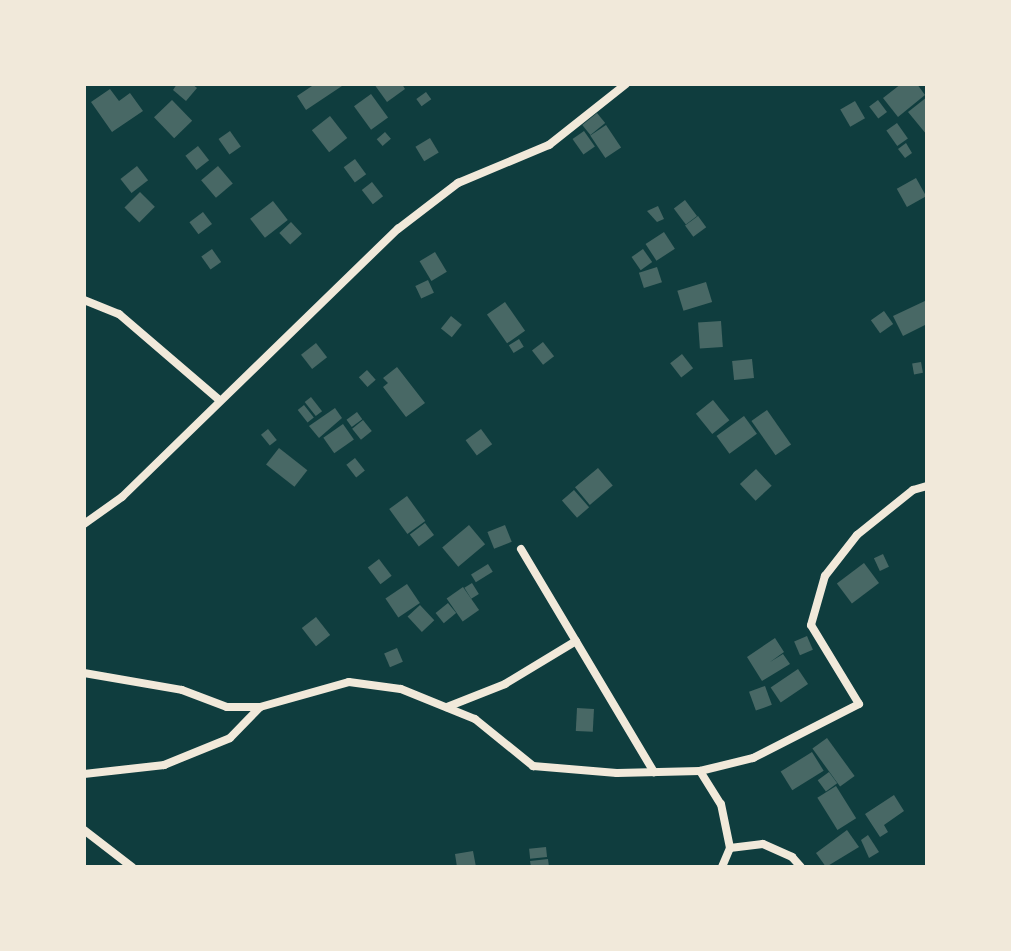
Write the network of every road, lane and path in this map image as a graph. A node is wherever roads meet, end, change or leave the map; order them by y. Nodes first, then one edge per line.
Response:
1 (626, 84) edge
2 (84, 300) edge
3 (218, 399) junction
4 (927, 486) edge
5 (84, 524) edge
6 (521, 549) dead end
7 (576, 641) junction
8 (84, 673) edge
9 (260, 707) junction
10 (446, 707) junction
11 (700, 771) junction
12 (654, 772) junction
13 (84, 774) edge
14 (84, 830) edge
15 (730, 848) junction
16 (132, 867) edge
17 (722, 867) edge
18 (801, 867) edge

1 - 3 street
2 - 3 street
3 - 5 street
4 - 11 street
6 - 7 street
7 - 10 street
7 - 12 street
8 - 9 street
9 - 10 street
9 - 13 street
10 - 12 street
11 - 12 street
11 - 15 street
14 - 16 street
15 - 17 street
15 - 18 street

